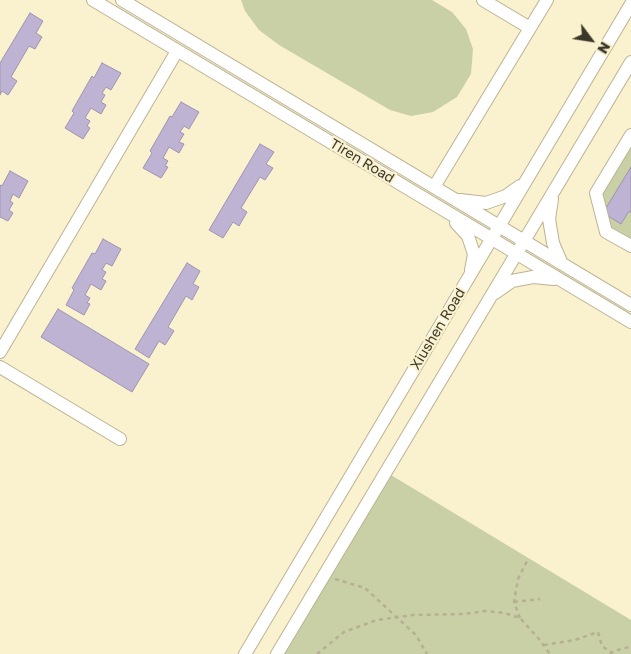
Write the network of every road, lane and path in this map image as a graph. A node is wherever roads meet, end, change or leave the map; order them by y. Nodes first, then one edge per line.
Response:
1 (93, 0) edge
2 (122, 0) edge
3 (483, 0) edge
4 (547, 0) edge
5 (631, 4) edge
6 (530, 28) junction
7 (177, 50) junction
8 (631, 62) edge
9 (631, 135) edge
10 (526, 181) junction
11 (434, 187) junction
12 (552, 194) junction
13 (455, 200) junction
14 (448, 213) junction
15 (499, 227) junction
16 (492, 240) junction
17 (524, 241) junction
18 (631, 246) edge
19 (516, 254) junction
20 (562, 264) junction
21 (470, 276) junction
22 (560, 280) junction
23 (491, 296) junction
24 (631, 304) edge
25 (631, 322) edge
26 (0, 352) edge
27 (0, 367) edge
28 (120, 438) dead end
29 (528, 558) dead end
30 (324, 575) junction
31 (540, 599) dead end
32 (514, 602) junction
33 (398, 618) junction
34 (520, 618) junction
35 (544, 645) junction
36 (631, 648) edge
37 (611, 653) edge
38 (245, 654) edge
39 (277, 654) edge
40 (317, 654) edge
41 (427, 654) edge
42 (550, 654) edge

1 - 7 street, Tiren Road
2 - 11 street, Tiren Road
3 - 6 street
4 - 6 street
5 - 10 street, Xiushen Road
6 - 11 street
7 - 14 street, Tiren Road
7 - 26 street
8 - 12 street, Xiushen Road
9 - 18 street
10 - 13 street
10 - 15 street, Xiushen Road
11 - 13 street, Tiren Road
12 - 17 street, Xiushen Road
12 - 20 street
13 - 15 street, Tiren Road
14 - 16 street, Tiren Road
14 - 21 street
15 - 16 street, Xiushen Road
15 - 17 street, Tiren Road
16 - 19 street, Tiren Road
16 - 21 street, Xiushen Road
17 - 19 street, Xiushen Road
17 - 20 street, Tiren Road
19 - 22 street, Tiren Road
19 - 23 street, Xiushen Road
20 - 24 street, Tiren Road
21 - 38 street, Xiushen Road
22 - 23 street
22 - 25 street, Tiren Road
23 - 30 street, Xiushen Road
27 - 28 street
29 - 32 path
30 - 33 path
30 - 39 street, Xiushen Road
31 - 32 path
32 - 34 path
33 - 34 path
33 - 40 path
33 - 41 path
34 - 35 path
35 - 37 path
35 - 42 path
36 - 37 path

